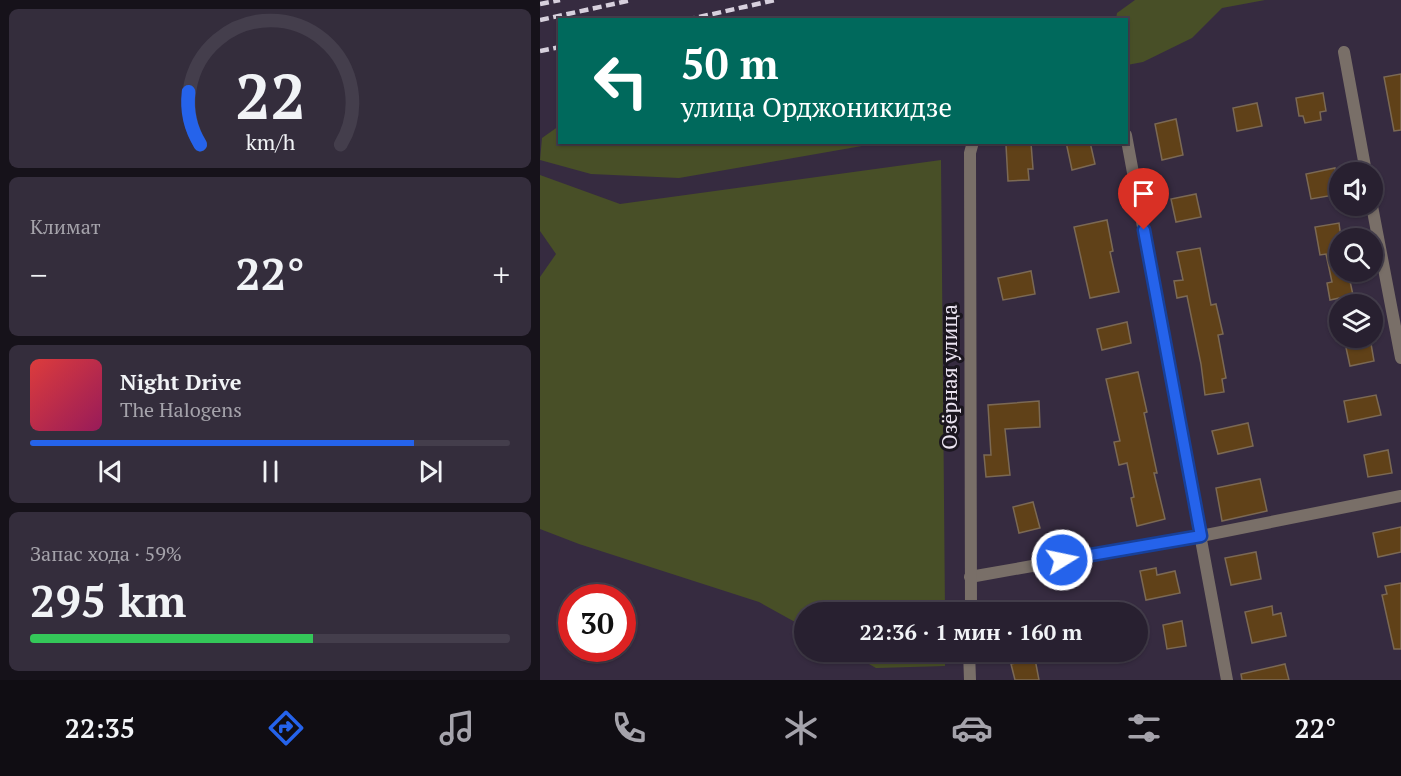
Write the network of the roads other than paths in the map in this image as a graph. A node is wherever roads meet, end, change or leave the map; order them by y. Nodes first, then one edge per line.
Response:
1 (1344, 52) dead end
2 (972, 144) edge
3 (1128, 144) edge
4 (1364, 162) edge
5 (1374, 216) edge
6 (1401, 358) edge
7 (1401, 496) edge
8 (1201, 536) junction
9 (970, 577) junction
10 (971, 602) edge
11 (969, 662) edge
12 (970, 680) edge
13 (1227, 680) edge

1 - 4 street
2 - 9 street, Озёрная улица
3 - 8 street
5 - 6 street
7 - 8 street
8 - 9 street
8 - 13 street
9 - 10 street, Озёрная улица
11 - 12 street

